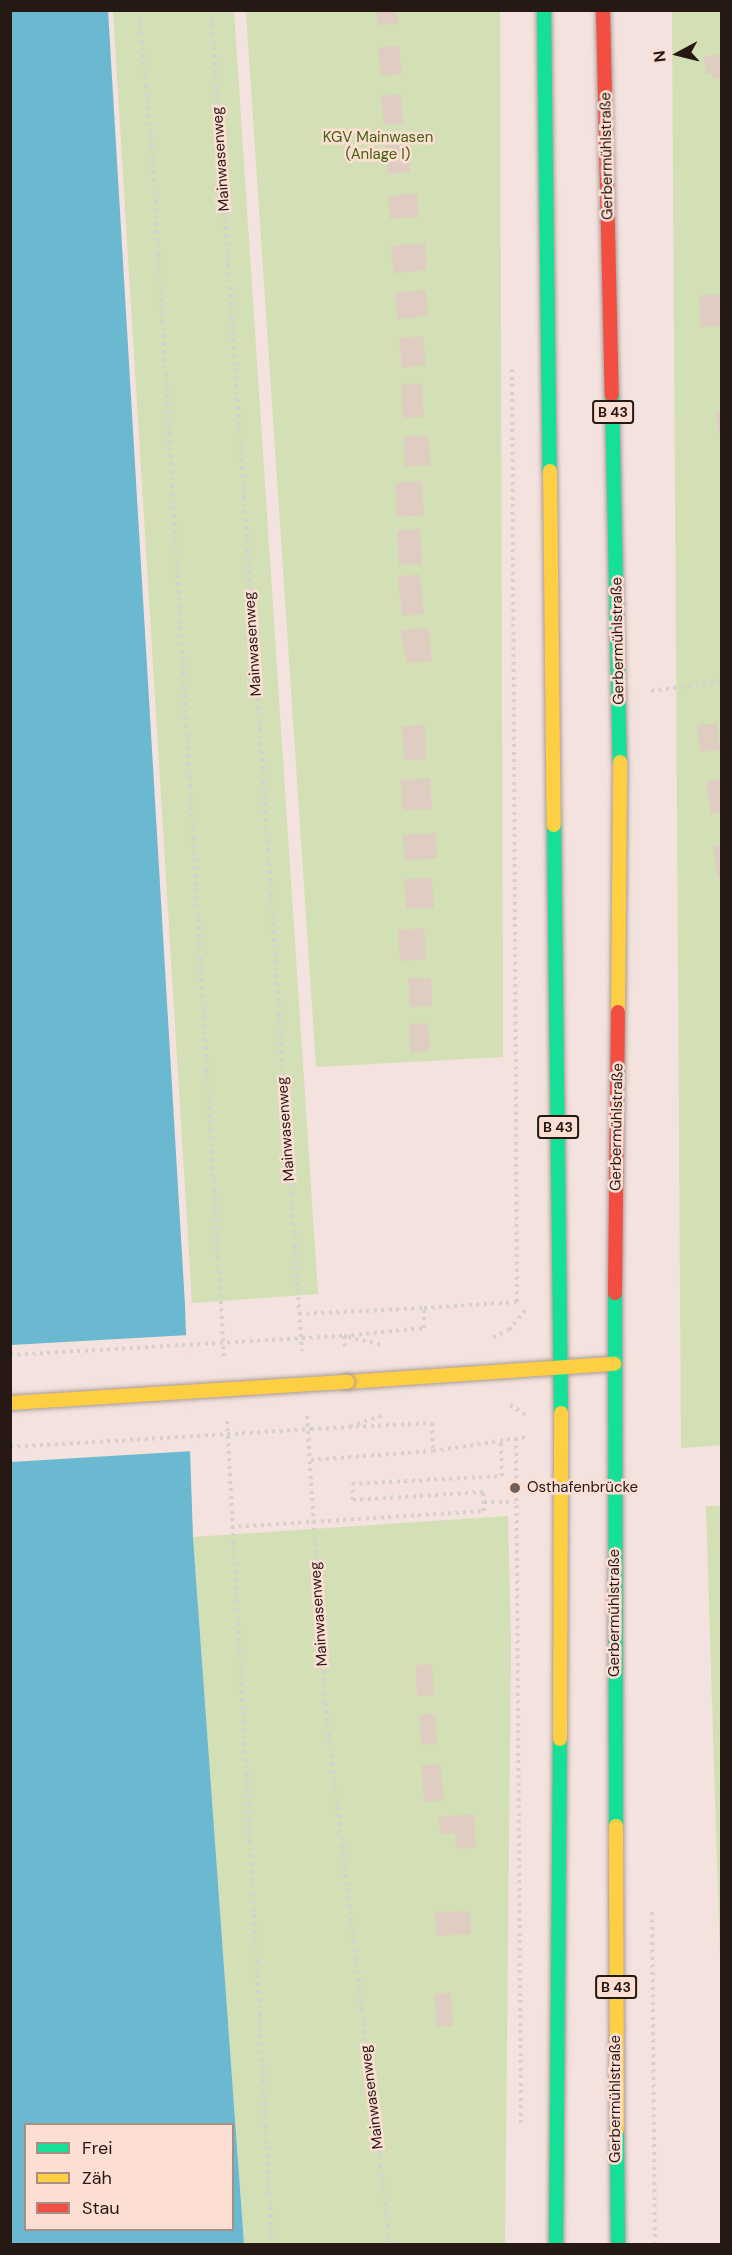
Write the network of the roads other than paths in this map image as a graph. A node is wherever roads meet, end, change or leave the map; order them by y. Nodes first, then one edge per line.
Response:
1 (544, 10) edge
2 (603, 10) edge
3 (614, 1364) junction
4 (560, 1367) junction
5 (10, 1403) edge
6 (556, 2244) edge
7 (618, 2244) edge

1 - 4 main road, B 43
2 - 3 main road, Gerbermühlstraße / B 43
3 - 4 main road
3 - 7 main road, Gerbermühlstraße / B 43
4 - 5 main road, bridge
4 - 6 main road, B 43

